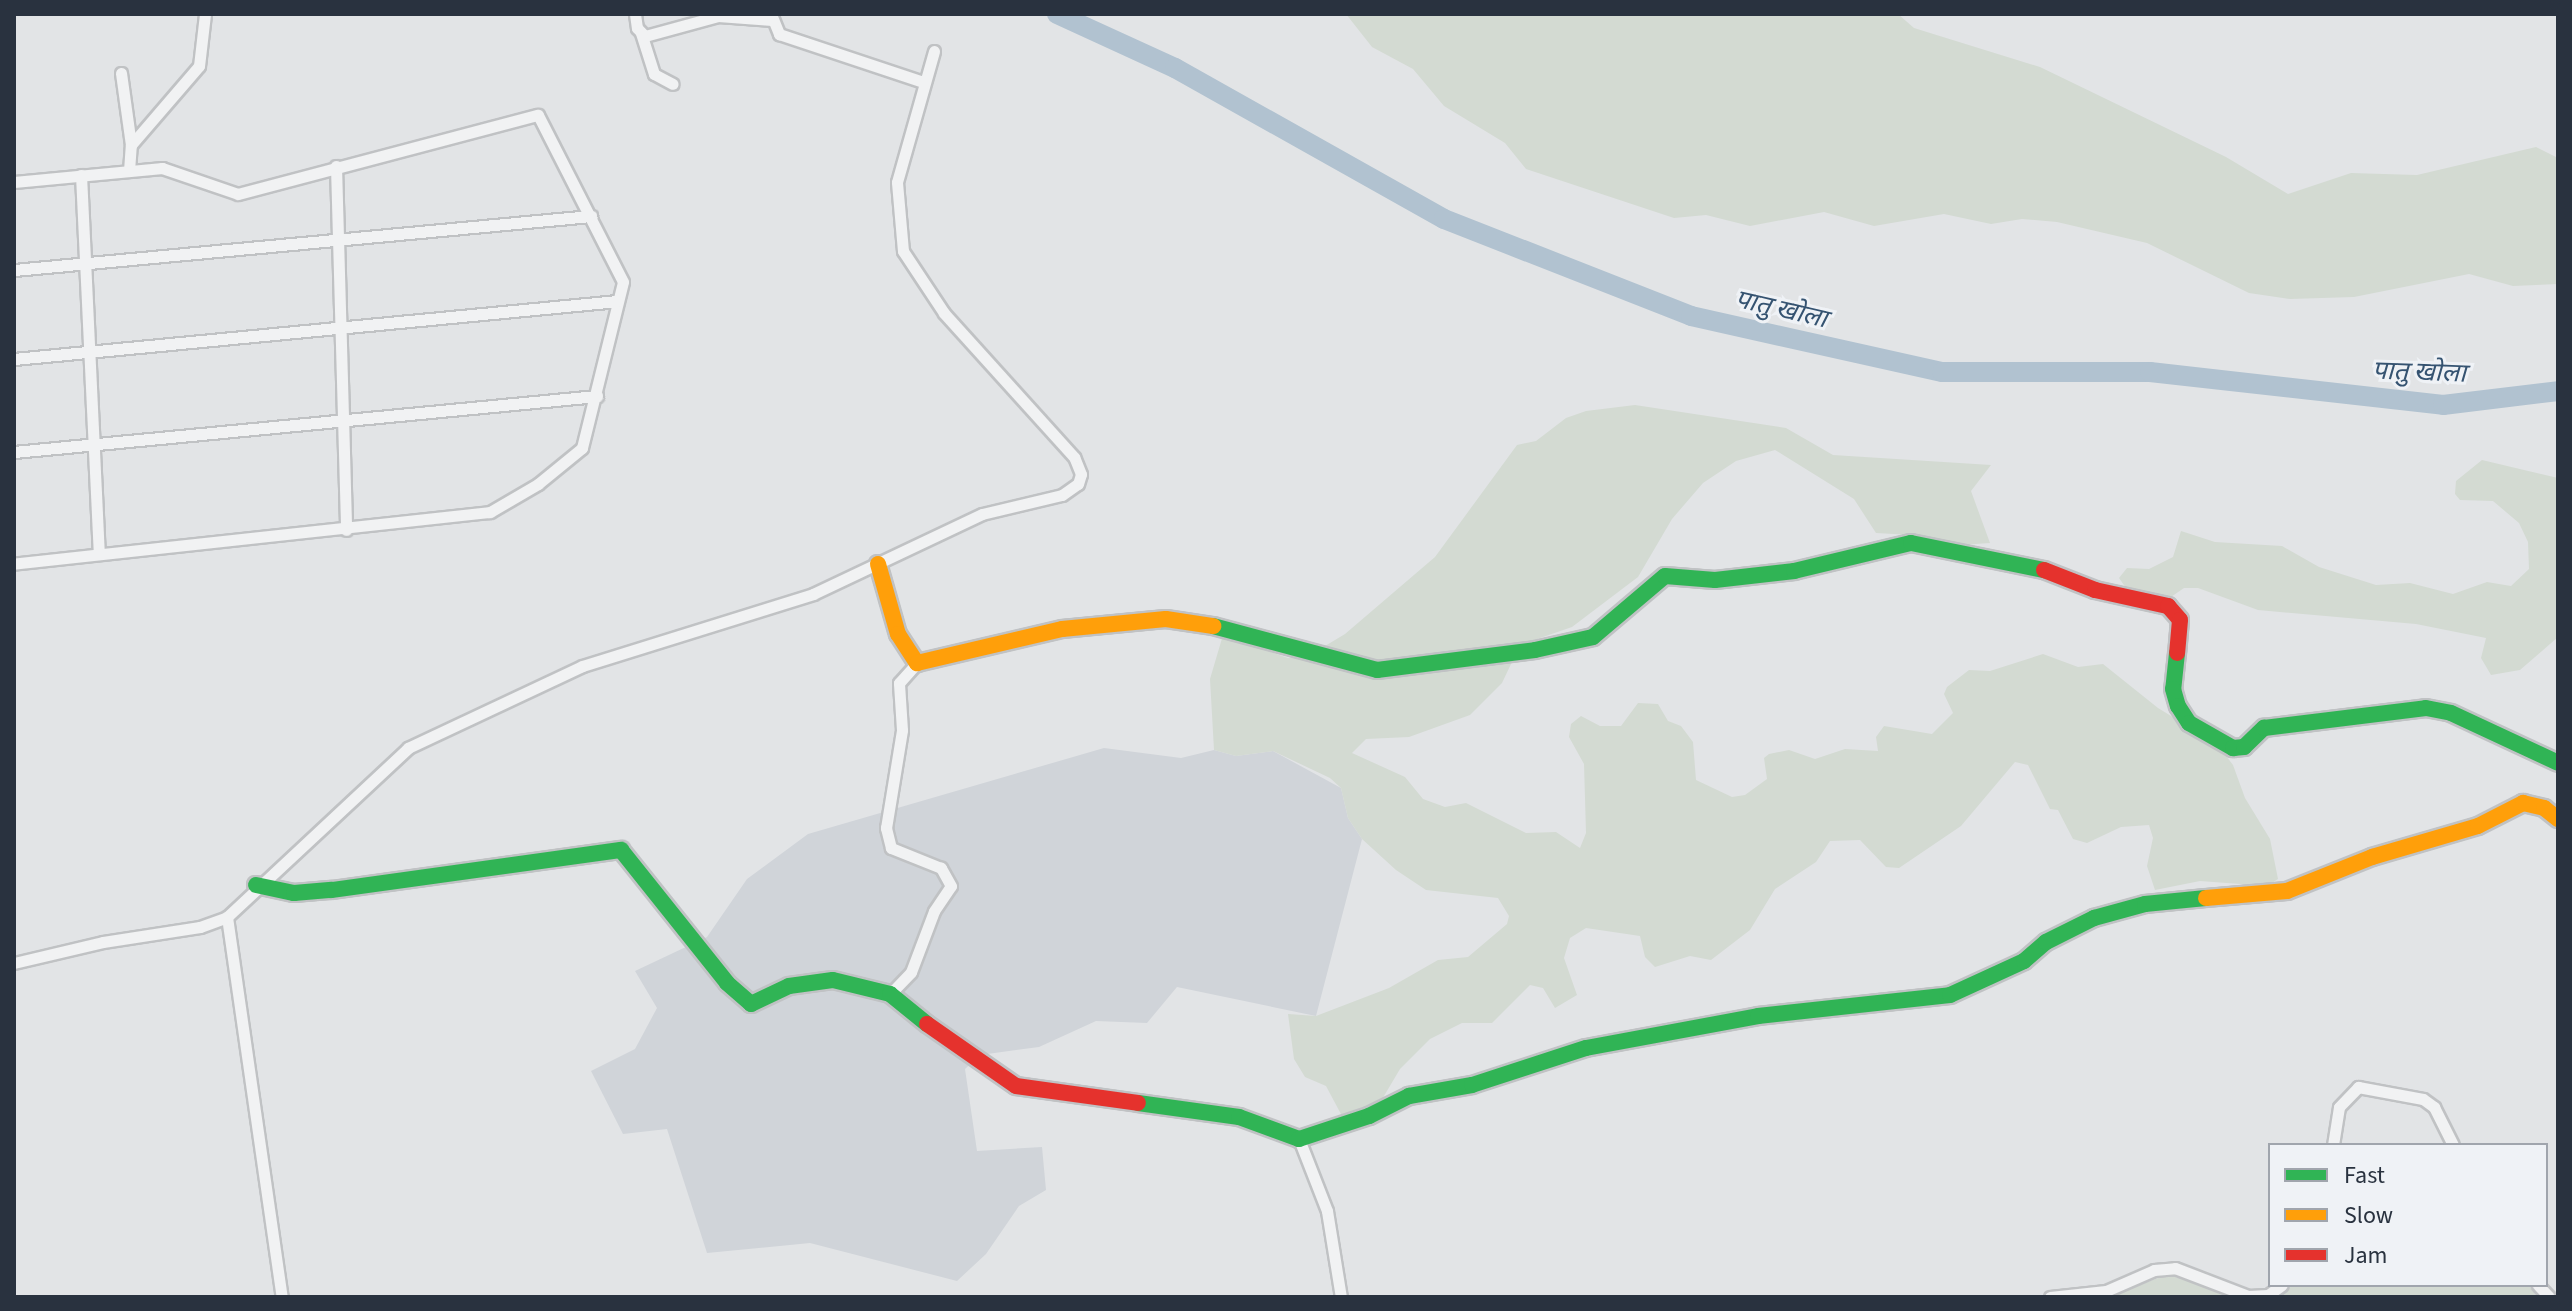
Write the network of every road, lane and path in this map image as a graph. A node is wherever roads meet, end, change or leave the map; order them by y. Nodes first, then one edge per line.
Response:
1 (205, 14) edge
2 (635, 14) edge
3 (772, 17) edge
4 (641, 33) junction
5 (934, 51) dead end
6 (121, 73) dead end
7 (923, 82) junction
8 (673, 84) dead end
9 (131, 145) junction
10 (336, 166) junction
11 (129, 171) junction
12 (81, 175) junction
13 (14, 182) edge
14 (591, 216) junction
15 (337, 239) junction
16 (86, 261) junction
17 (14, 270) edge
18 (617, 301) junction
19 (339, 328) junction
20 (87, 352) junction
21 (14, 359) edge
22 (597, 396) junction
23 (341, 422) junction
24 (92, 443) junction
25 (14, 452) edge
26 (346, 530) junction
27 (99, 552) junction
28 (14, 564) edge
29 (878, 564) junction
30 (917, 663) junction
31 (2558, 763) edge
32 (2558, 819) edge
33 (256, 885) junction
34 (227, 917) junction
35 (14, 963) edge
36 (890, 994) junction
37 (1299, 1139) junction
38 (2333, 1143) edge
39 (2452, 1143) edge
40 (2279, 1287) edge
41 (282, 1297) edge
42 (1341, 1297) edge
43 (2050, 1297) edge

1 - 9 street
2 - 4 street
3 - 4 street
3 - 7 street
4 - 8 street
5 - 7 street
6 - 9 street
7 - 29 street
9 - 11 street
10 - 11 street
10 - 14 street
10 - 15 street
11 - 12 street
12 - 13 street
12 - 16 street
14 - 15 street
14 - 18 street
15 - 16 street
15 - 19 street
16 - 17 street
16 - 20 street
18 - 19 street
18 - 22 street
19 - 20 street
19 - 23 street
20 - 21 street
20 - 24 street
22 - 23 street
22 - 26 street
23 - 24 street
23 - 26 street
24 - 25 street
24 - 27 street
26 - 27 street
27 - 28 street
29 - 30 street
29 - 33 street
30 - 31 street
30 - 36 street
32 - 37 street
33 - 34 street
33 - 36 street
34 - 35 street
34 - 41 street
36 - 37 street
37 - 42 street
38 - 39 street
40 - 43 street

